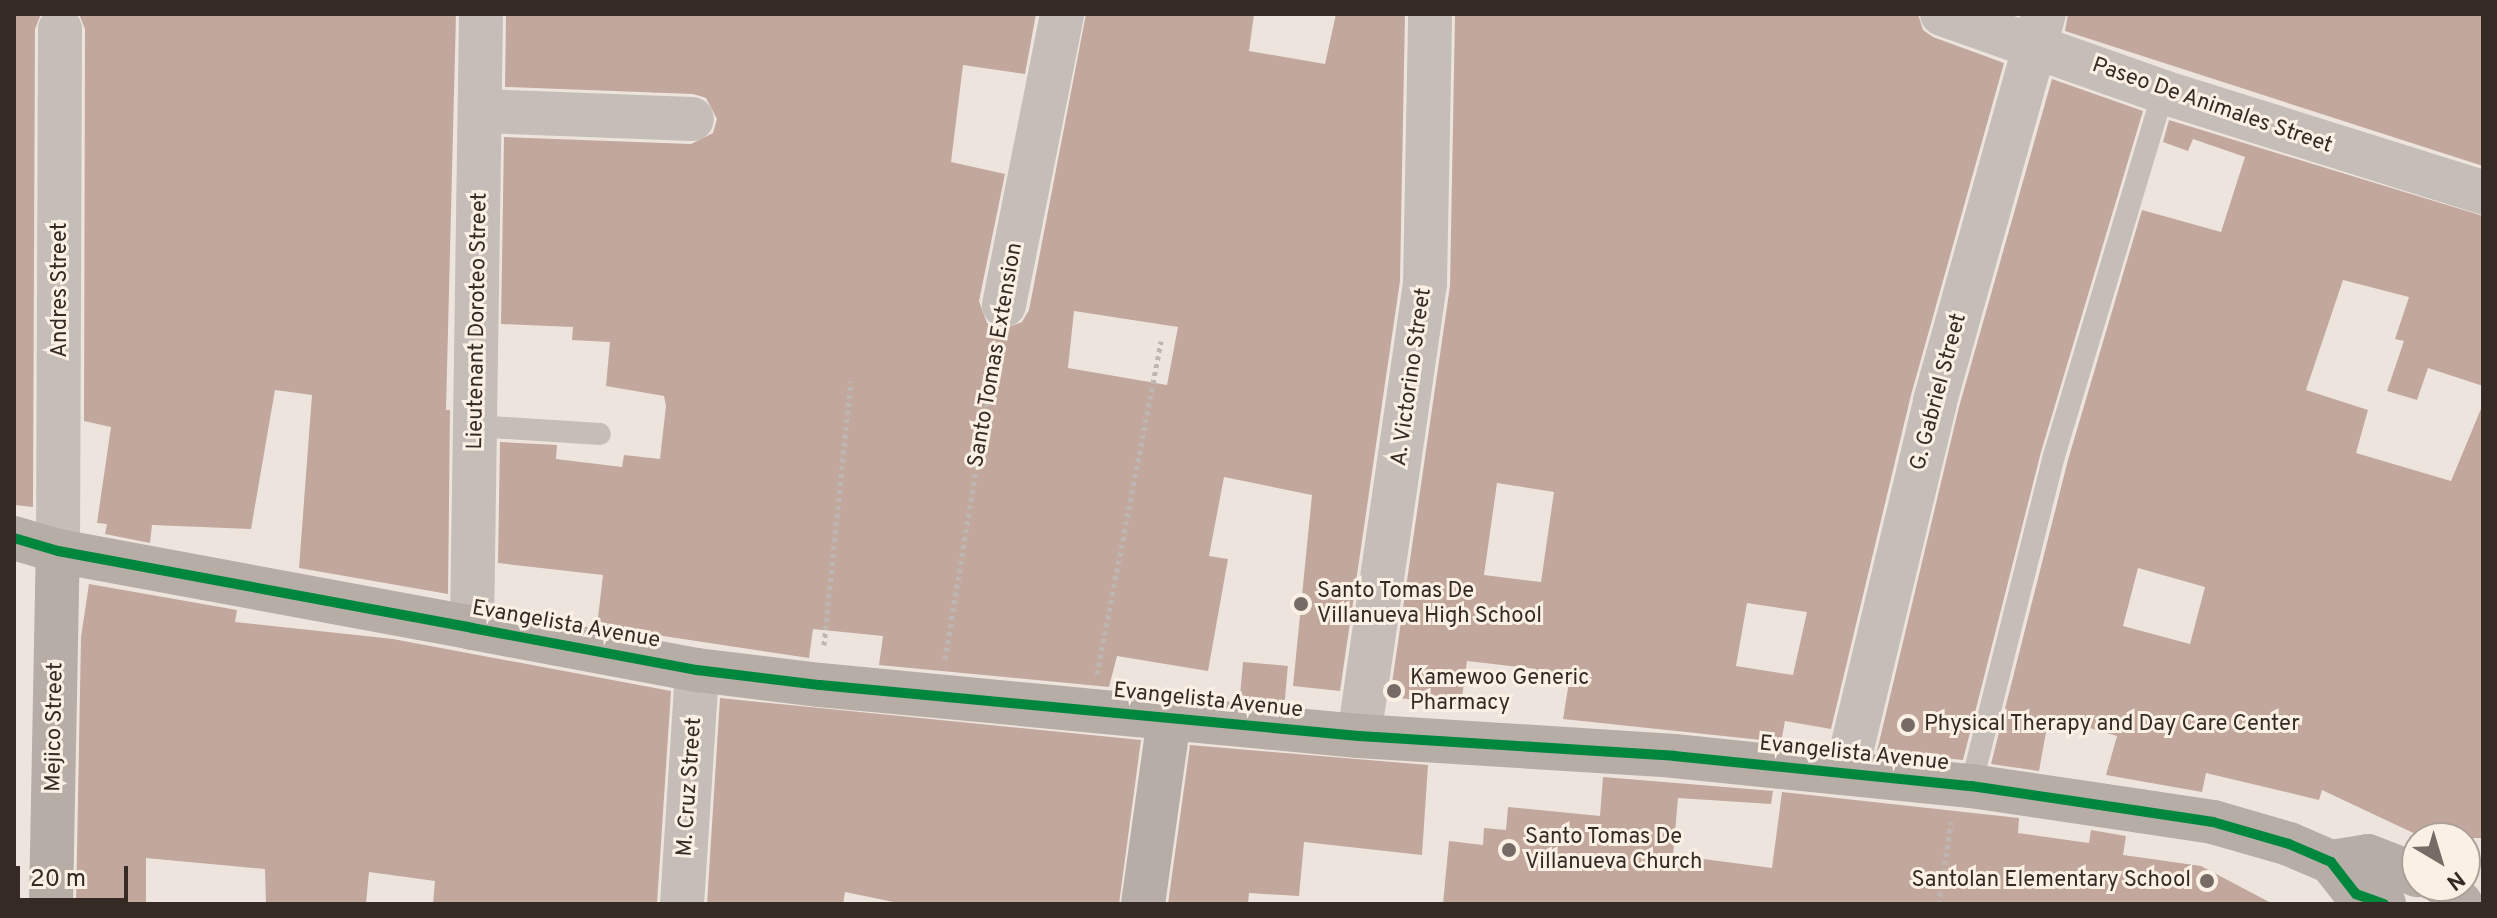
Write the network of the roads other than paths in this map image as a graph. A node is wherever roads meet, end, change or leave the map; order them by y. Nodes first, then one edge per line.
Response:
1 (481, 14) edge
2 (1062, 14) edge
3 (1430, 14) edge
4 (1942, 14) edge
5 (60, 29) dead end
6 (2038, 29) edge
7 (2163, 92) junction
8 (483, 111) junction
9 (692, 119) dead end
10 (2483, 192) edge
11 (1004, 305) road end
12 (476, 426) junction
13 (600, 434) dead end
14 (14, 538) edge
15 (58, 551) junction
16 (472, 628) junction
17 (697, 670) junction
18 (1169, 718) junction
19 (1359, 736) junction
20 (1846, 773) junction
21 (1963, 785) junction
22 (2331, 862) junction
23 (2401, 869) edge
24 (51, 904) edge
25 (682, 904) edge
26 (1143, 904) edge
27 (2384, 904) edge

1 - 8 street, Lieutenant Doroteo Street
2 - 11 street, Santo Tomas Extension
3 - 19 street, A. Victorino Street
4 - 6 street, Paseo De Animales Street
5 - 15 street, Andres Street
6 - 7 street, Paseo De Animales Street
6 - 20 street, G. Gabriel Street
7 - 10 street, Paseo De Animales Street
7 - 21 lane
8 - 9 street
8 - 12 street, Lieutenant Doroteo Street
12 - 13 lane
12 - 16 street, Lieutenant Doroteo Street
14 - 15 street, Evangelista Avenue
15 - 16 street, Evangelista Avenue
15 - 24 street, Mejico Street
16 - 17 street, Evangelista Avenue
17 - 18 street, Evangelista Avenue
17 - 25 street, M. Cruz Street
18 - 19 street, Evangelista Avenue
18 - 26 street
19 - 20 street, Evangelista Avenue
20 - 21 street, Evangelista Avenue
21 - 22 street, Evangelista Avenue
22 - 23 street, Evangelista Avenue
22 - 27 street

